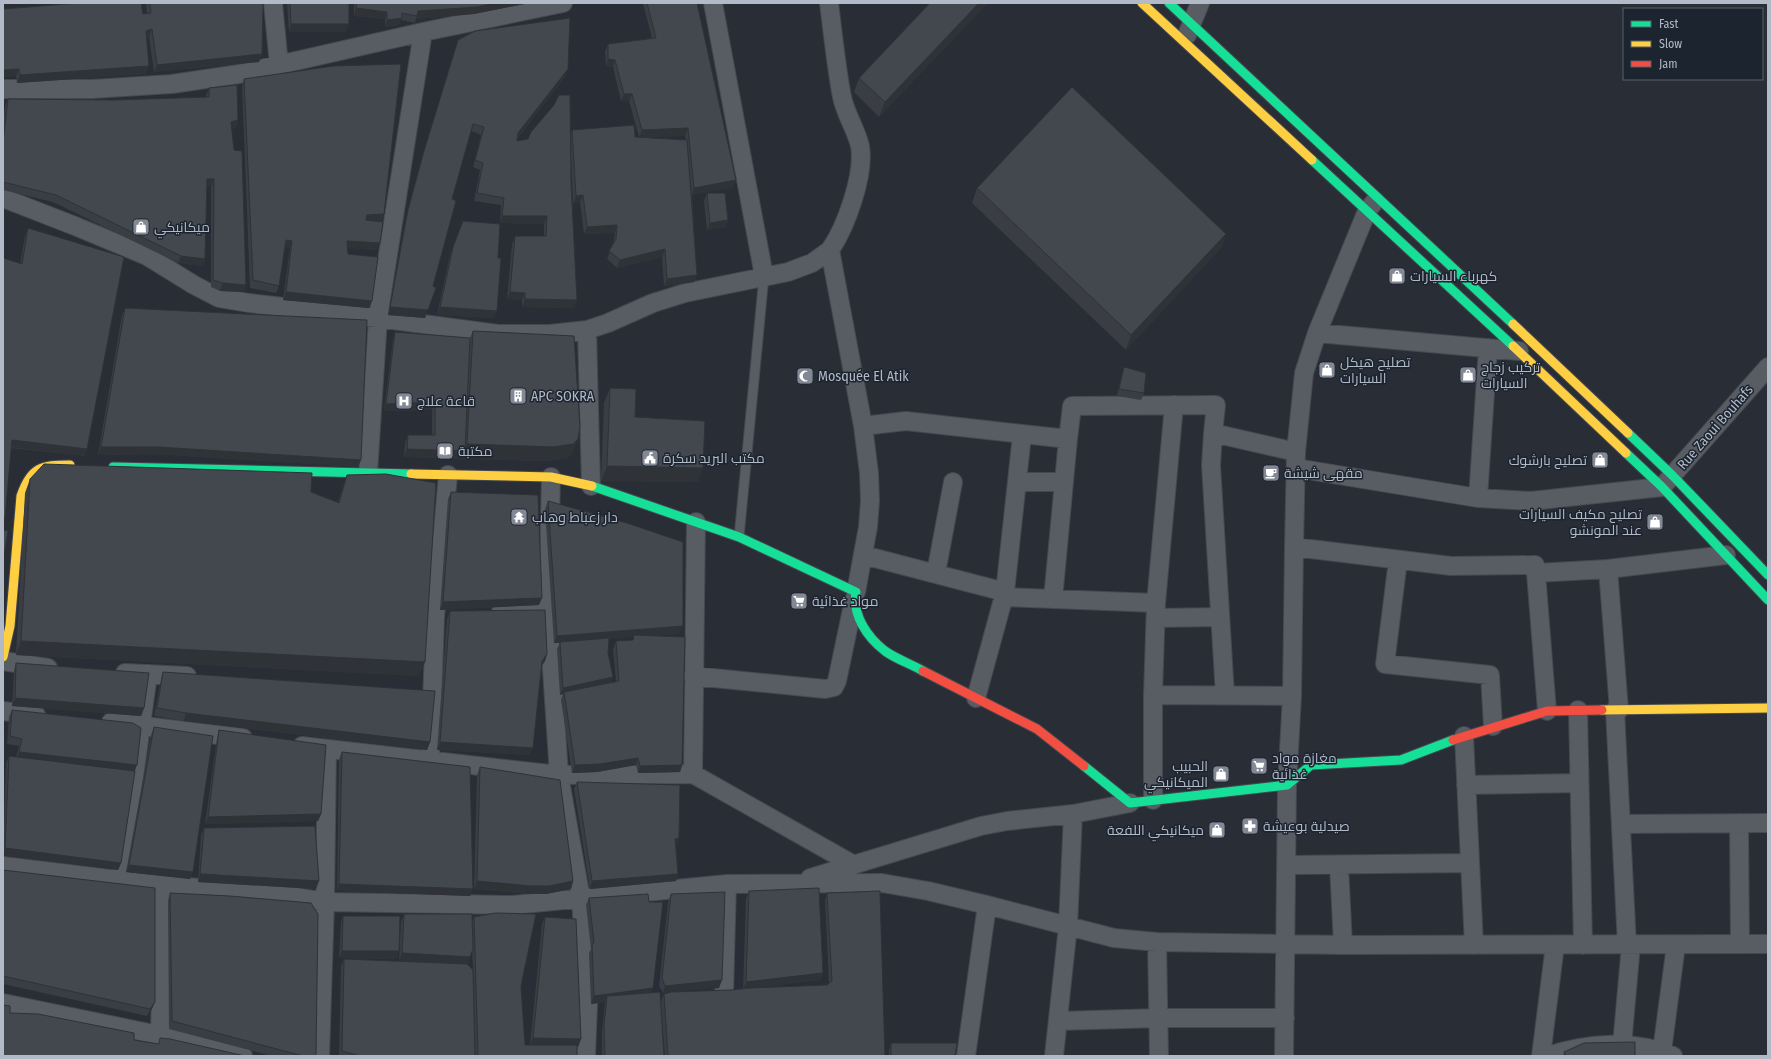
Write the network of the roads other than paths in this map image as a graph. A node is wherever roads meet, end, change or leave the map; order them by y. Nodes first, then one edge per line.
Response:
1 (273, 3) edge
2 (563, 3) edge
3 (713, 3) edge
4 (829, 3) edge
5 (1142, 3) edge
6 (1169, 3) edge
7 (1200, 3) edge
8 (1192, 24) junction
9 (423, 32) junction
10 (1184, 44) junction
11 (279, 65) junction
12 (3, 89) edge
13 (1378, 197) junction
14 (3, 198) edge
15 (1367, 211) junction
16 (830, 250) junction
17 (764, 276) junction
18 (378, 318) junction
19 (587, 330) junction
20 (1317, 333) junction
21 (1488, 348) junction
22 (1519, 351) junction
23 (1768, 367) edge
24 (1174, 405) junction
25 (863, 426) junction
26 (1213, 433) junction
27 (1022, 435) junction
28 (1068, 439) junction
29 (1296, 460) junction
30 (77, 466) edge
31 (100, 466) edge
32 (368, 473) junction
33 (448, 475) junction
34 (551, 477) junction
35 (1668, 481) junction
36 (953, 482) dead end
37 (1017, 482) junction
38 (1064, 482) junction
39 (591, 486) junction
40 (1478, 498) junction
41 (696, 522) junction
42 (739, 537) junction
43 (1294, 547) junction
44 (1726, 554) junction
45 (863, 555) junction
46 (1398, 560) junction
47 (1608, 569) junction
48 (936, 573) junction
49 (1536, 573) junction
50 (1768, 575) edge
51 (855, 595) junction
52 (1004, 595) junction
53 (1053, 599) junction
54 (1768, 600) edge
55 (548, 609) junction
56 (1156, 611) junction
57 (487, 613) edge
58 (1220, 617) junction
59 (3, 656) edge
60 (3, 660) edge
61 (68, 670) edge
62 (112, 672) edge
63 (148, 674) junction
64 (694, 676) junction
65 (207, 678) edge
66 (1153, 695) junction
67 (1225, 695) junction
68 (1292, 696) junction
69 (976, 698) junction
70 (1768, 708) edge
71 (1578, 710) junction
72 (1617, 710) junction
73 (3, 711) edge
74 (1547, 711) junction
75 (50, 716) edge
76 (98, 721) edge
77 (142, 725) junction
78 (1493, 726) junction
79 (1464, 736) junction
80 (258, 740) edge
81 (289, 744) edge
82 (327, 749) junction
83 (430, 761) junction
84 (693, 774) junction
85 (559, 775) junction
86 (1579, 783) junction
87 (1287, 785) junction
88 (1466, 785) junction
89 (1153, 800) junction
90 (1130, 803) junction
91 (1073, 814) junction
92 (1739, 823) junction
93 (1768, 823) edge
94 (1621, 824) junction
95 (1470, 863) junction
96 (854, 865) junction
97 (1287, 865) junction
98 (1339, 865) junction
99 (3, 866) edge
100 (120, 880) junction
101 (793, 883) junction
102 (727, 884) junction
103 (163, 885) junction
104 (581, 899) junction
105 (325, 902) junction
106 (987, 905) junction
107 (1068, 926) junction
108 (1157, 942) junction
109 (1286, 944) junction
110 (1740, 944) junction
111 (1768, 944) edge
112 (1343, 945) junction
113 (1474, 945) junction
114 (1555, 945) junction
115 (1583, 945) junction
116 (1629, 945) junction
117 (1676, 945) junction
118 (724, 993) edge
119 (3, 1003) edge
120 (1159, 1018) junction
121 (1284, 1018) junction
122 (1058, 1021) junction
123 (160, 1036) junction
124 (1622, 1045) junction
125 (1668, 1054) edge
126 (243, 1056) edge
127 (320, 1056) edge
128 (586, 1056) edge
129 (966, 1056) edge
130 (1054, 1056) edge
131 (1159, 1056) edge
132 (1284, 1056) edge
133 (1540, 1056) edge
134 (1548, 1056) edge

1 - 11 street
2 - 9 street
3 - 17 street
4 - 16 street
5 - 10 street
6 - 8 street
7 - 8 street
8 - 10 street
8 - 13 street
9 - 11 street
9 - 18 street
10 - 15 street
11 - 12 street
13 - 15 street
13 - 35 street
14 - 18 street
15 - 20 street
15 - 22 street
16 - 17 street
16 - 25 street
17 - 19 street
17 - 42 lane
18 - 19 street
18 - 32 street
19 - 39 street
20 - 21 street
20 - 29 street
21 - 22 street
21 - 40 street
22 - 35 street
23 - 35 street, Rue Zaoui Bouhafs
24 - 26 street
24 - 28 street
24 - 56 street
25 - 27 street
25 - 45 street
26 - 29 street
26 - 58 street
27 - 28 street
27 - 37 street
28 - 38 street
29 - 40 street
29 - 43 street
30 - 59 street
31 - 32 street
32 - 33 street
33 - 34 street
33 - 83 street
34 - 39 street
34 - 55 street
35 - 40 street
35 - 44 street
35 - 50 street
36 - 48 street
37 - 38 street
37 - 52 street
38 - 53 street
39 - 41 street
41 - 42 street
41 - 64 street
42 - 51 street
43 - 46 street
43 - 68 street
44 - 47 street
44 - 54 street
45 - 48 street
45 - 51 street
46 - 49 street
46 - 78 street
47 - 49 street
47 - 72 street
48 - 52 street
49 - 74 street
51 - 64 street
51 - 69 street
52 - 53 street
52 - 69 street
53 - 56 street
55 - 57 street
55 - 85 street
56 - 58 street
56 - 66 street
58 - 67 street
60 - 61 street
62 - 63 street
63 - 65 street
63 - 77 street
64 - 84 street
66 - 67 street
66 - 89 street
67 - 68 street
68 - 87 street
69 - 90 street
70 - 72 street
71 - 72 street
71 - 74 street
71 - 86 street
72 - 94 street
73 - 75 street
74 - 78 street
76 - 77 street
77 - 80 street
77 - 100 street
78 - 79 street
79 - 87 street
79 - 88 street
81 - 82 street
82 - 83 street
82 - 105 street
83 - 85 street
84 - 85 street
84 - 96 street
85 - 104 street
86 - 88 street
86 - 115 street
87 - 89 street
87 - 97 street
88 - 95 street
89 - 90 street
90 - 91 street
91 - 96 street
91 - 107 street
92 - 93 street
92 - 94 street
92 - 110 street
94 - 116 street
95 - 98 street
95 - 113 street
96 - 101 street
97 - 98 street
97 - 109 street
98 - 112 street
99 - 100 street
100 - 103 street
101 - 102 street
101 - 106 street
102 - 104 street
102 - 118 street
103 - 105 street
103 - 123 street
104 - 105 street
104 - 128 street
105 - 127 street
106 - 107 street
106 - 129 street
107 - 108 street
107 - 122 street
108 - 109 street
108 - 120 street
109 - 112 street
109 - 121 street
110 - 111 street
110 - 117 street
112 - 113 street
113 - 114 street
114 - 115 street
114 - 133 street
115 - 116 street
116 - 117 street
116 - 124 street
117 - 125 street
119 - 123 street
120 - 121 street
120 - 122 street
120 - 131 street
121 - 132 street
122 - 130 street
123 - 126 street
124 - 125 street
124 - 134 street

